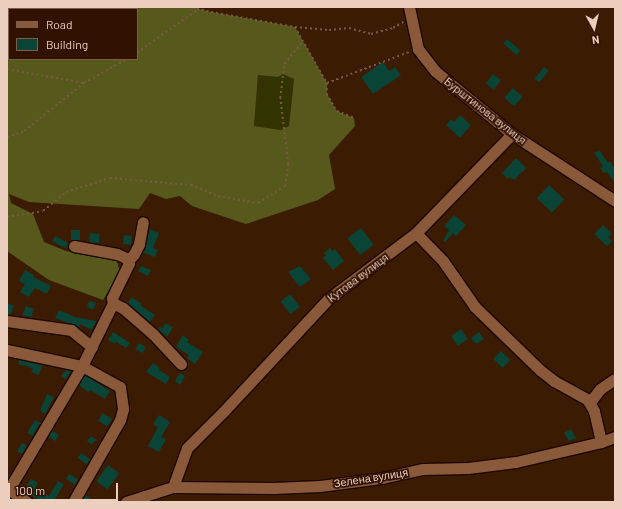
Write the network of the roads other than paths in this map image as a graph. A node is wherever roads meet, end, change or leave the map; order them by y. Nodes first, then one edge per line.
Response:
1 (409, 7) edge
2 (512, 134) junction
3 (615, 201) edge
4 (143, 222) dead end
5 (416, 234) junction
6 (74, 246) dead end
7 (128, 260) junction
8 (113, 303) junction
9 (7, 320) edge
10 (92, 347) junction
11 (7, 350) edge
12 (181, 364) dead end
13 (82, 366) junction
14 (615, 379) edge
15 (590, 402) junction
16 (615, 437) edge
17 (601, 442) junction
18 (173, 487) junction
19 (8, 488) edge
20 (27, 502) edge
21 (72, 502) edge
22 (126, 502) edge

1 - 2 street, Бурштинова вулиця
2 - 3 street, Бурштинова вулиця
2 - 5 street, Кутова вулиця
4 - 7 street
5 - 15 street
5 - 18 street, Кутова вулиця
6 - 7 street
7 - 8 street
8 - 10 street
8 - 12 street
9 - 10 street
10 - 13 street
11 - 13 street
13 - 19 street
13 - 21 street
14 - 15 street
15 - 17 street
16 - 17 street, Зелена вулиця
17 - 18 street, Зелена вулиця
18 - 22 street, Зелена вулиця
19 - 20 street

